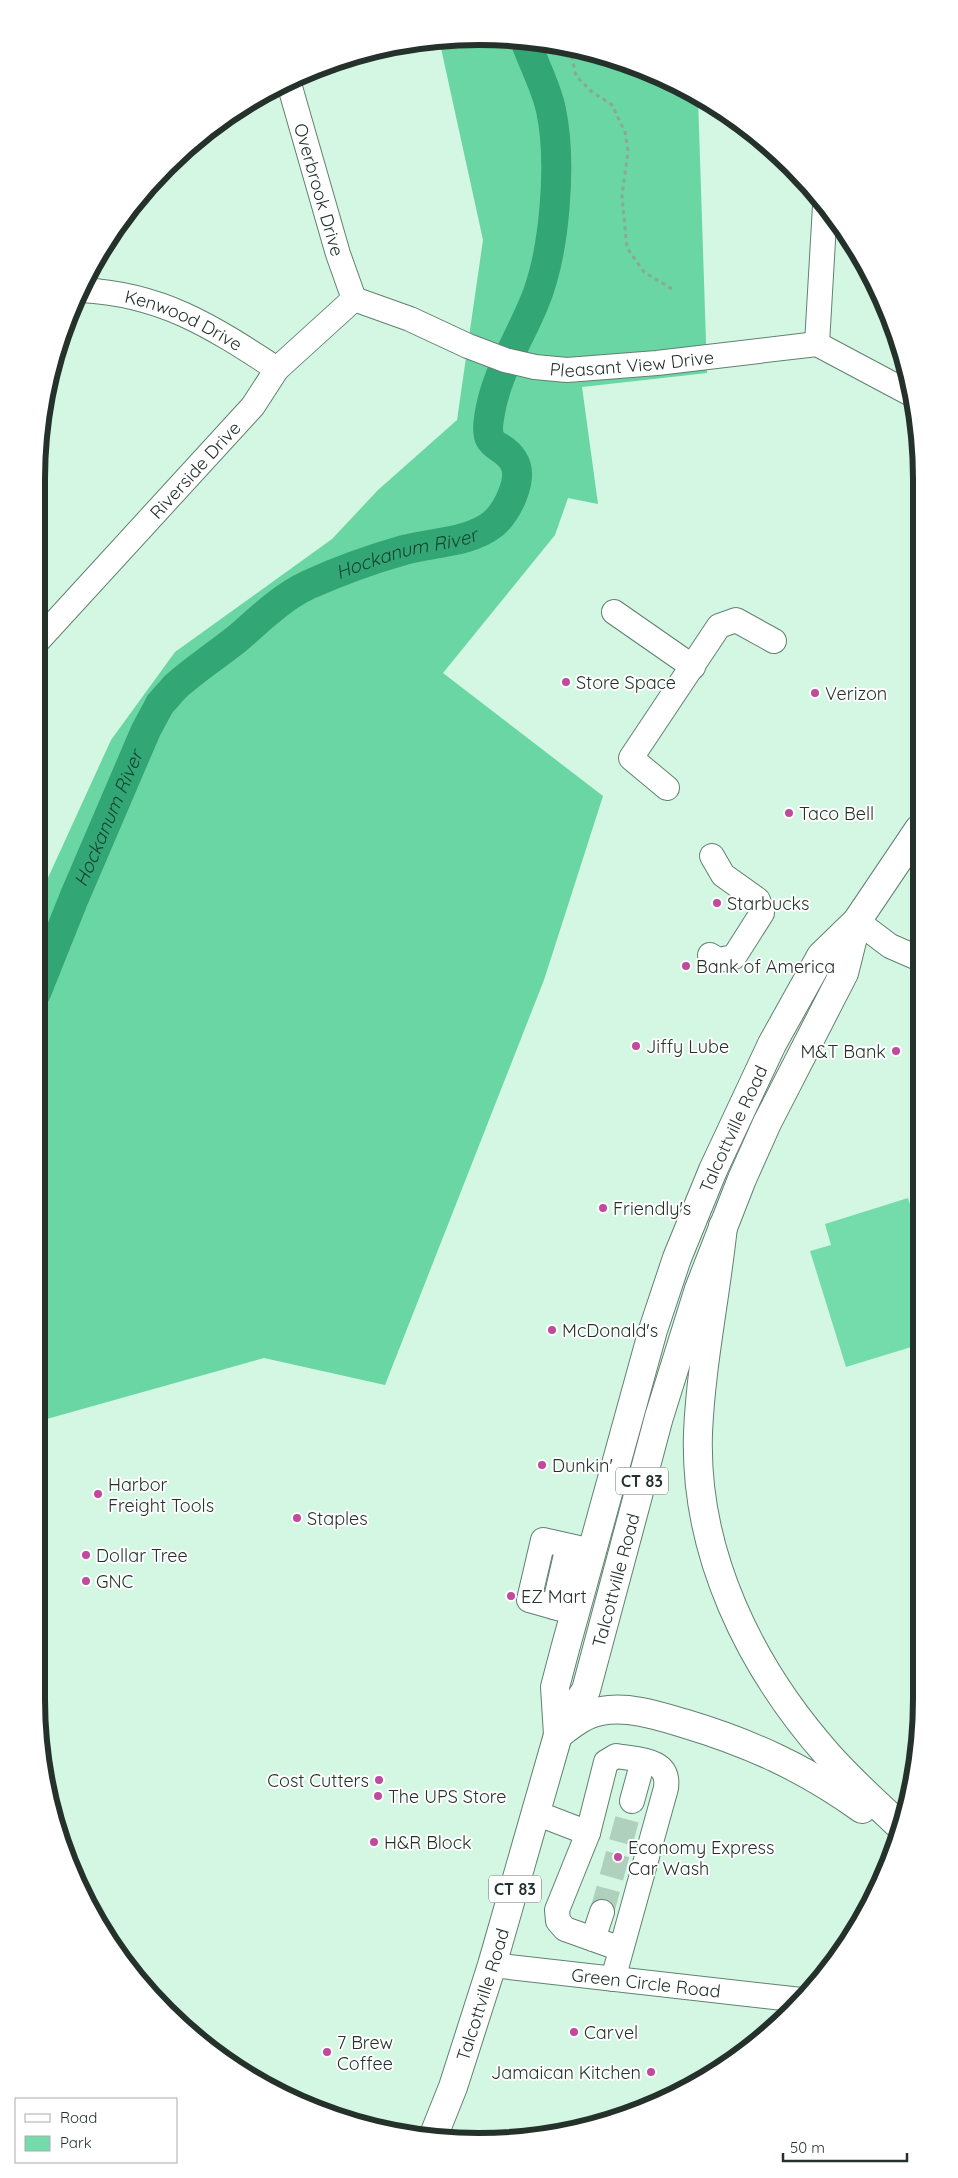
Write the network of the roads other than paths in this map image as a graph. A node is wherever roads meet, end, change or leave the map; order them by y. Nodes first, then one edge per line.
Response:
1 (290, 88) edge
2 (824, 217) edge
3 (88, 290) edge
4 (354, 299) junction
5 (817, 344) junction
6 (277, 369) junction
7 (904, 390) edge
8 (614, 612) dead end
9 (45, 634) edge
10 (774, 641) dead end
11 (693, 667) junction
12 (667, 788) dead end
13 (913, 838) edge
14 (712, 856) dead end
15 (857, 921) junction
16 (710, 955) dead end
17 (913, 957) edge
18 (723, 1226) junction
19 (653, 1330) junction
20 (676, 1360) junction
21 (580, 1548) junction
22 (565, 1610) junction
23 (565, 1651) junction
24 (592, 1668) junction
25 (558, 1735) junction
26 (643, 1761) junction
27 (632, 1801) tunnel mouth
28 (536, 1813) junction
29 (895, 1821) edge
30 (588, 1833) junction
31 (892, 1833) edge
32 (602, 1912) tunnel mouth
33 (593, 1939) junction
34 (621, 1949) junction
35 (492, 1965) junction
36 (613, 1979) junction
37 (792, 1999) edge
38 (436, 2130) edge

1 - 4 street, Overbrook Drive
2 - 5 street
3 - 6 street, Kenwood Drive
4 - 5 street, Pleasant View Drive
4 - 6 street, Riverside Drive
5 - 7 street
6 - 9 street, Riverside Drive
8 - 11 street
10 - 11 street
11 - 12 street
13 - 15 main road, Talcottville Road / CT 83
14 - 16 street
15 - 17 street
15 - 18 main road, Talcottville Road / CT 83
15 - 19 main road, Talcottville Road / CT 83
18 - 20 main road, Talcottville Road / CT 83
18 - 29 main road
19 - 20 main road
19 - 21 main road, Talcottville Road / CT 83
20 - 24 main road, Talcottville Road / CT 83
21 - 22 main road, Talcottville Road / CT 83
21 - 22 street
22 - 23 main road, Talcottville Road / CT 83
23 - 24 main road
23 - 25 main road, Talcottville Road / CT 83
24 - 25 main road, Talcottville Road / CT 83
25 - 28 main road, Talcottville Road / CT 83
25 - 31 main road
26 - 27 street
26 - 30 street
26 - 34 street
28 - 30 street
28 - 35 main road, Talcottville Road / CT 83
30 - 33 street
32 - 33 street
33 - 34 street
34 - 36 street
35 - 36 street, Green Circle Road
35 - 38 main road, Talcottville Road / CT 83
36 - 37 street, Green Circle Road

